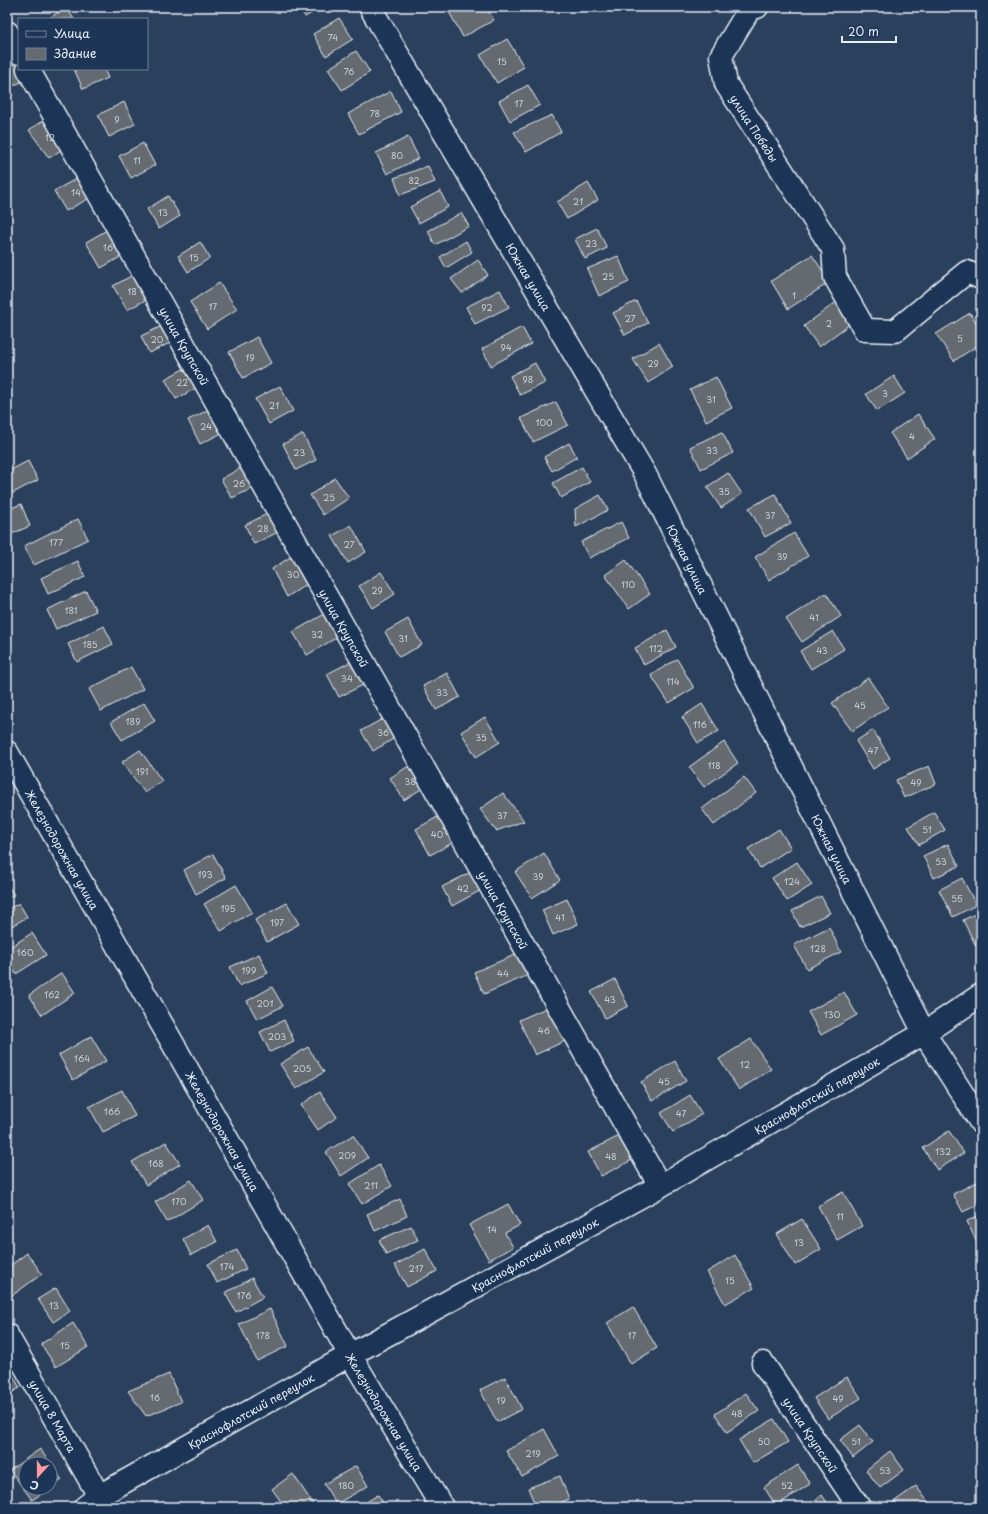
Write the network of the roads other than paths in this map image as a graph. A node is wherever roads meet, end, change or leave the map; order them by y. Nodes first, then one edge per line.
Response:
1 (370, 7) edge
2 (757, 7) edge
3 (7, 32) edge
4 (18, 51) edge
5 (29, 70) edge
6 (981, 278) edge
7 (7, 752) edge
8 (981, 995) edge
9 (924, 1033) junction
10 (981, 1123) edge
11 (660, 1186) junction
12 (7, 1336) edge
13 (350, 1355) junction
14 (763, 1363) dead end
15 (92, 1502) edge
16 (442, 1507) edge
17 (859, 1507) edge

1 - 9 street, Южная улица
2 - 6 street, улица Победы
3 - 4 street
5 - 11 street, улица Крупской
7 - 13 street, Железнодорожная улица
8 - 9 street, Краснофлотский переулок
9 - 10 street, Южная улица
9 - 11 street, Краснофлотский переулок
11 - 13 street, Краснофлотский переулок
12 - 15 street, улица 8 Марта
13 - 15 street, Краснофлотский переулок
13 - 16 street, Железнодорожная улица
14 - 17 street, улица Крупской

